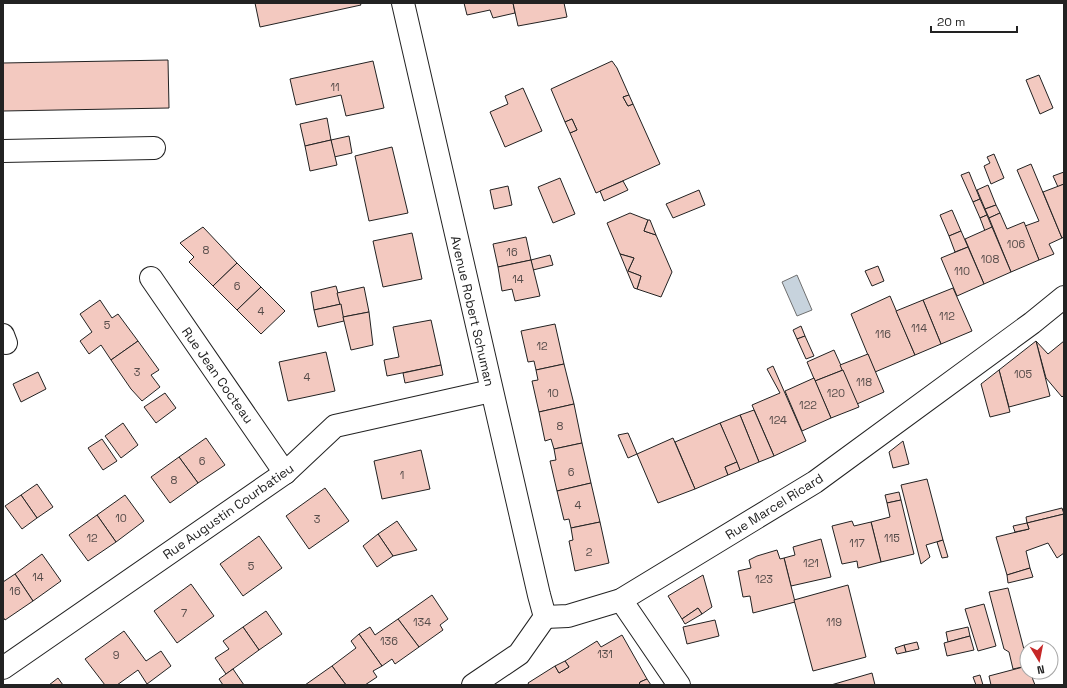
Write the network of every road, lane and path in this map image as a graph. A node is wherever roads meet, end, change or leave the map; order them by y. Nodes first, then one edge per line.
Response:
1 (403, 3) edge
2 (154, 148) dead end
3 (3, 152) edge
4 (151, 278) dead end
5 (1064, 297) edge
6 (491, 391) junction
7 (285, 473) junction
8 (621, 600) junction
9 (545, 618) junction
10 (3, 668) edge
11 (473, 685) edge
12 (679, 685) edge

1 - 6 street, Avenue Robert Schuman
2 - 3 street
4 - 7 street, Rue Jean Cocteau
5 - 8 street, Rue Marcel Ricard
6 - 7 street, Rue Augustin Courbatieu
6 - 9 street, Avenue Robert Schuman
7 - 10 street, Rue Augustin Courbatieu
8 - 9 street, Rue Marcel Ricard
8 - 12 street
9 - 11 street

